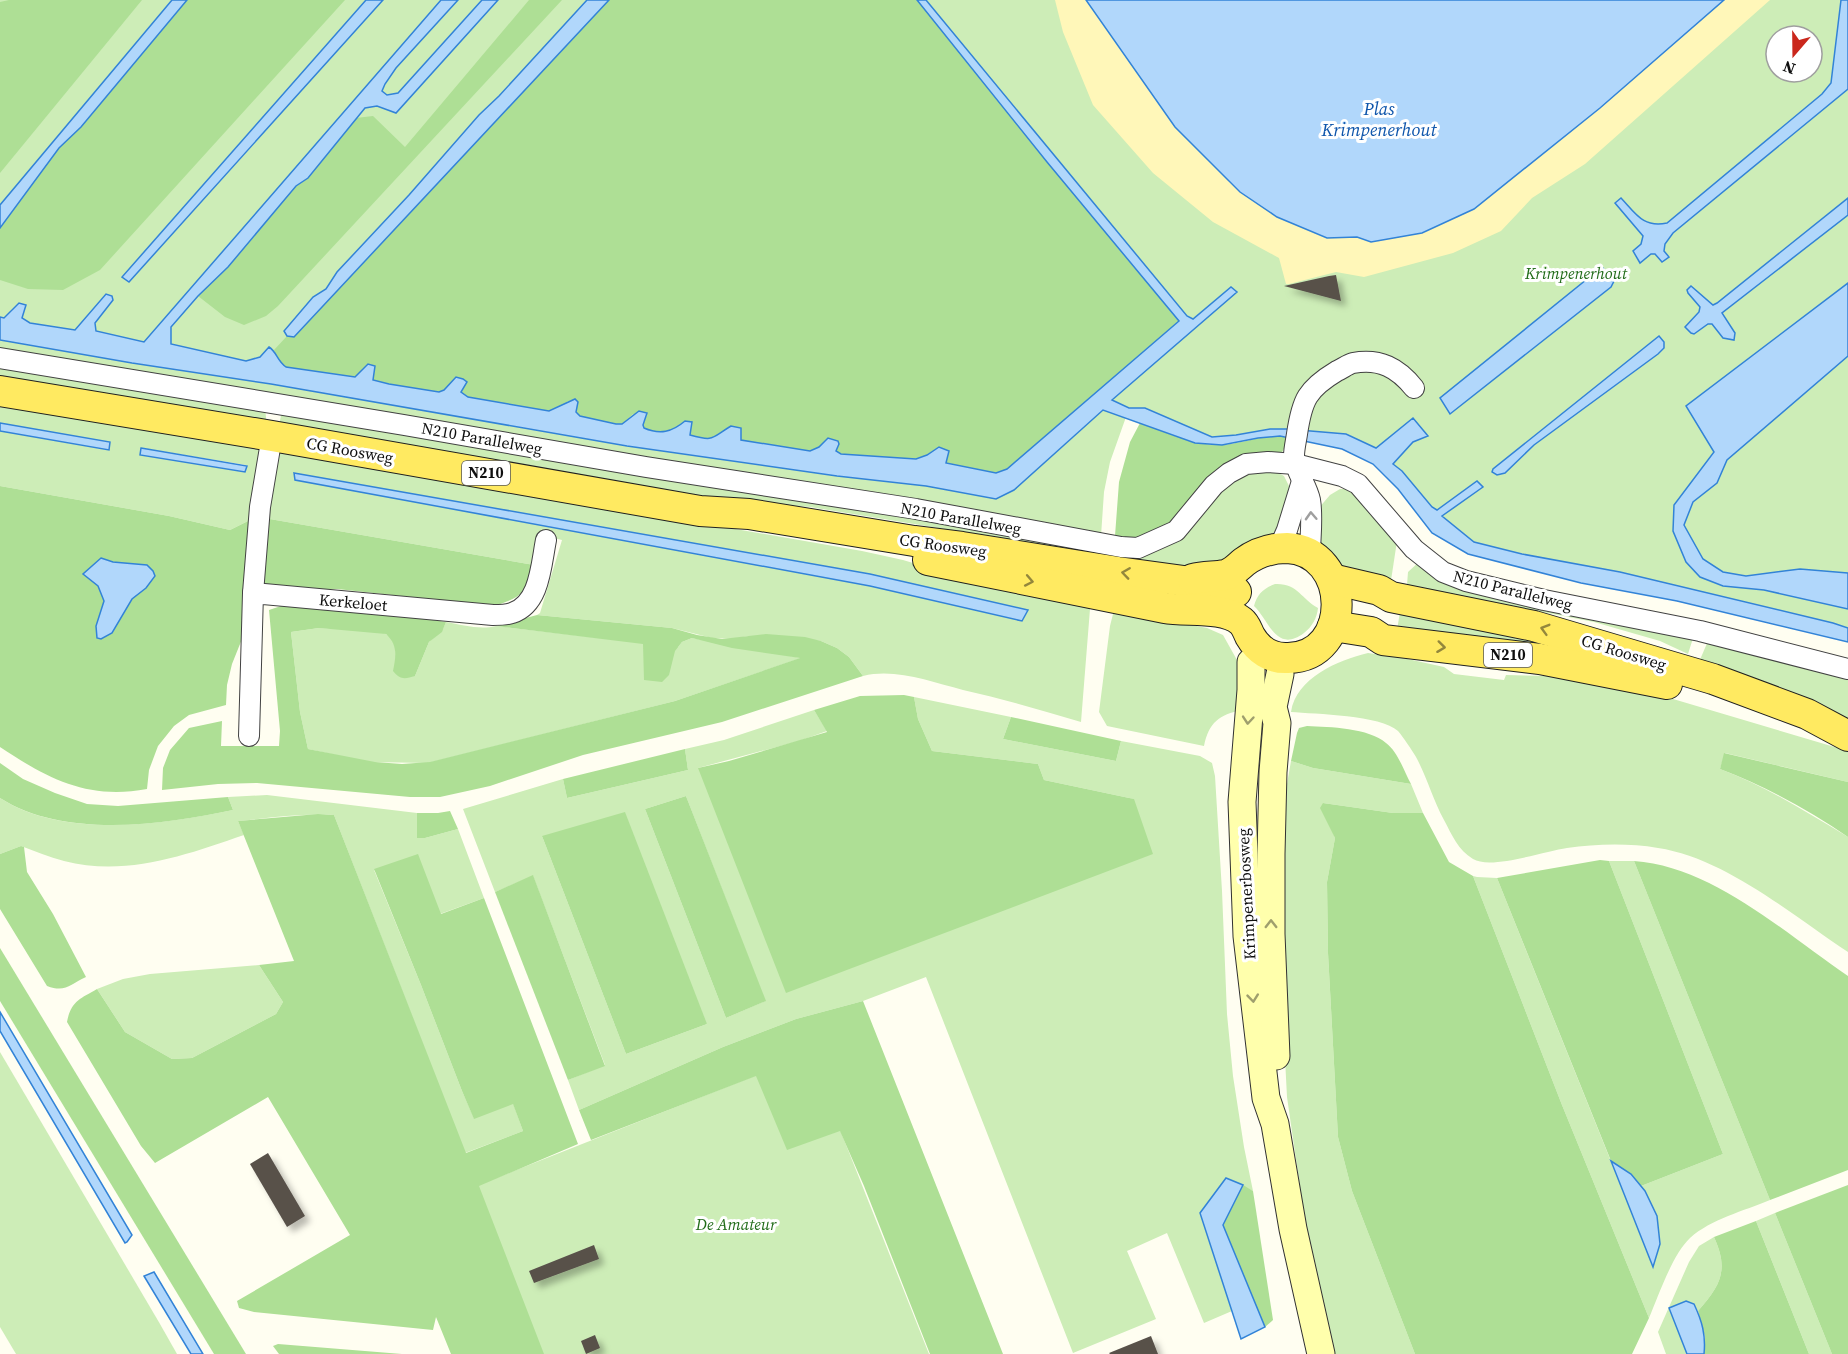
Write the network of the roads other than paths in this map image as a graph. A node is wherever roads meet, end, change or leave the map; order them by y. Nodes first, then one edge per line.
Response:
1 (0, 358) edge
2 (1414, 388) dead end
3 (0, 391) edge
4 (272, 436) junction
5 (1297, 465) junction
6 (700, 511) junction
7 (546, 540) dead end
8 (1310, 555) junction
9 (1276, 556) junction
10 (1334, 587) junction
11 (253, 592) junction
12 (1233, 602) junction
13 (1335, 638) junction
14 (1251, 662) junction
15 (1287, 669) junction
16 (1848, 669) edge
17 (249, 736) dead end
18 (1848, 737) edge
19 (1275, 1124) junction
20 (1322, 1354) edge

1 - 5 street, N210 Parallelweg
2 - 5 street
3 - 4 main road, CG Roosweg / N210
4 - 6 main road, CG Roosweg / N210
4 - 11 street
8 -> 5 street
5 - 9 street
5 - 16 street, N210 Parallelweg
12 -> 6 main road, CG Roosweg / N210
6 -> 12 main road, CG Roosweg / N210
7 - 11 street, Kerkeloet
8 - 9 main road
8 - 10 main road
9 - 10 main road, N210
9 - 12 main road, N210
10 - 13 main road
18 -> 10 main road, CG Roosweg / N210
11 - 17 street
12 - 14 main road
12 - 15 main road, N210
13 - 15 main road
13 -> 18 main road, CG Roosweg / N210
14 - 15 main road
14 -> 19 main road, Krimpenerbosweg
19 -> 15 main road, Krimpenerbosweg
19 - 20 main road, Krimpenerbosweg

